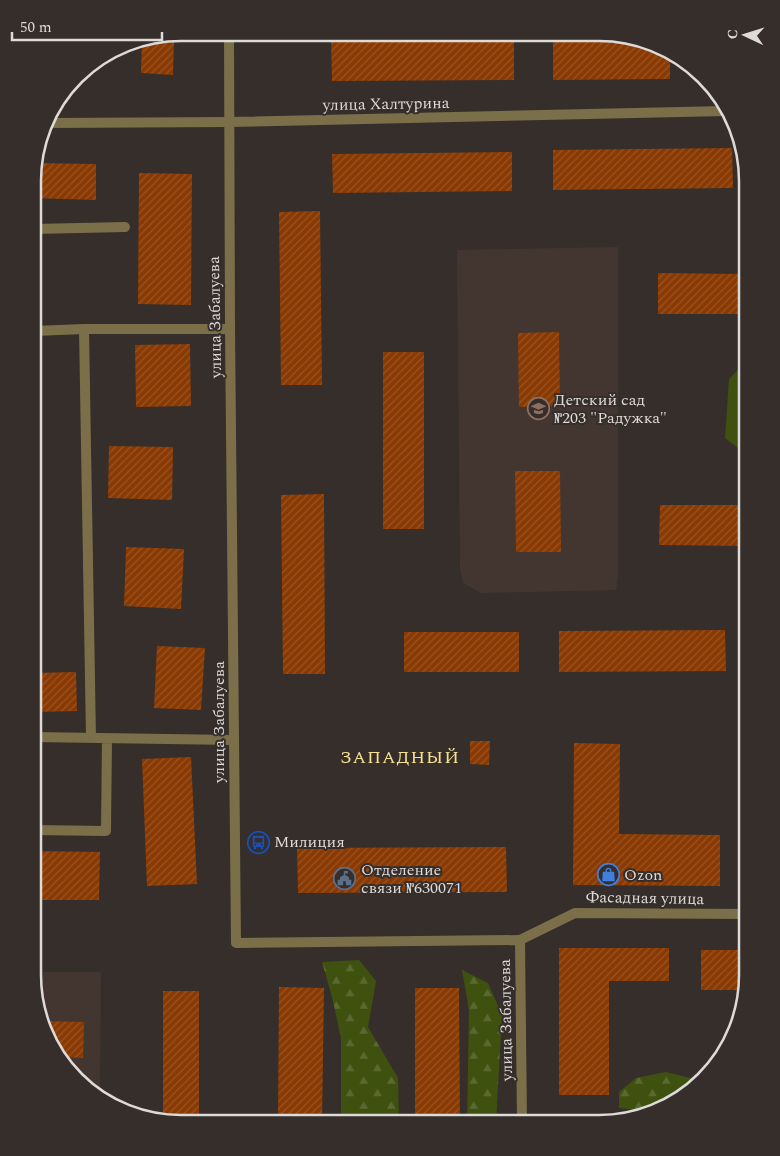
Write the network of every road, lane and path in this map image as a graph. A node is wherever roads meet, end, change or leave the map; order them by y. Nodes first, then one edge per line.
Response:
1 (229, 41) edge
2 (720, 111) edge
3 (229, 122) junction
4 (54, 123) edge
5 (125, 227) dead end
6 (41, 229) edge
7 (84, 328) junction
8 (230, 329) junction
9 (41, 331) edge
10 (41, 737) edge
11 (90, 738) junction
12 (107, 739) junction
13 (234, 740) junction
14 (41, 830) edge
15 (738, 914) edge
16 (520, 940) junction
17 (522, 1115) edge

1 - 3 street, улица Забалуева
2 - 3 street, улица Халтурина
3 - 4 street, улица Халтурина
3 - 8 street, улица Забалуева
5 - 6 street
7 - 8 street
7 - 9 street
7 - 11 street
8 - 13 street, улица Забалуева
10 - 11 street
11 - 12 street
12 - 13 street
12 - 14 street
13 - 16 street, улица Забалуева
15 - 16 street, Фасадная улица
16 - 17 street, улица Забалуева

